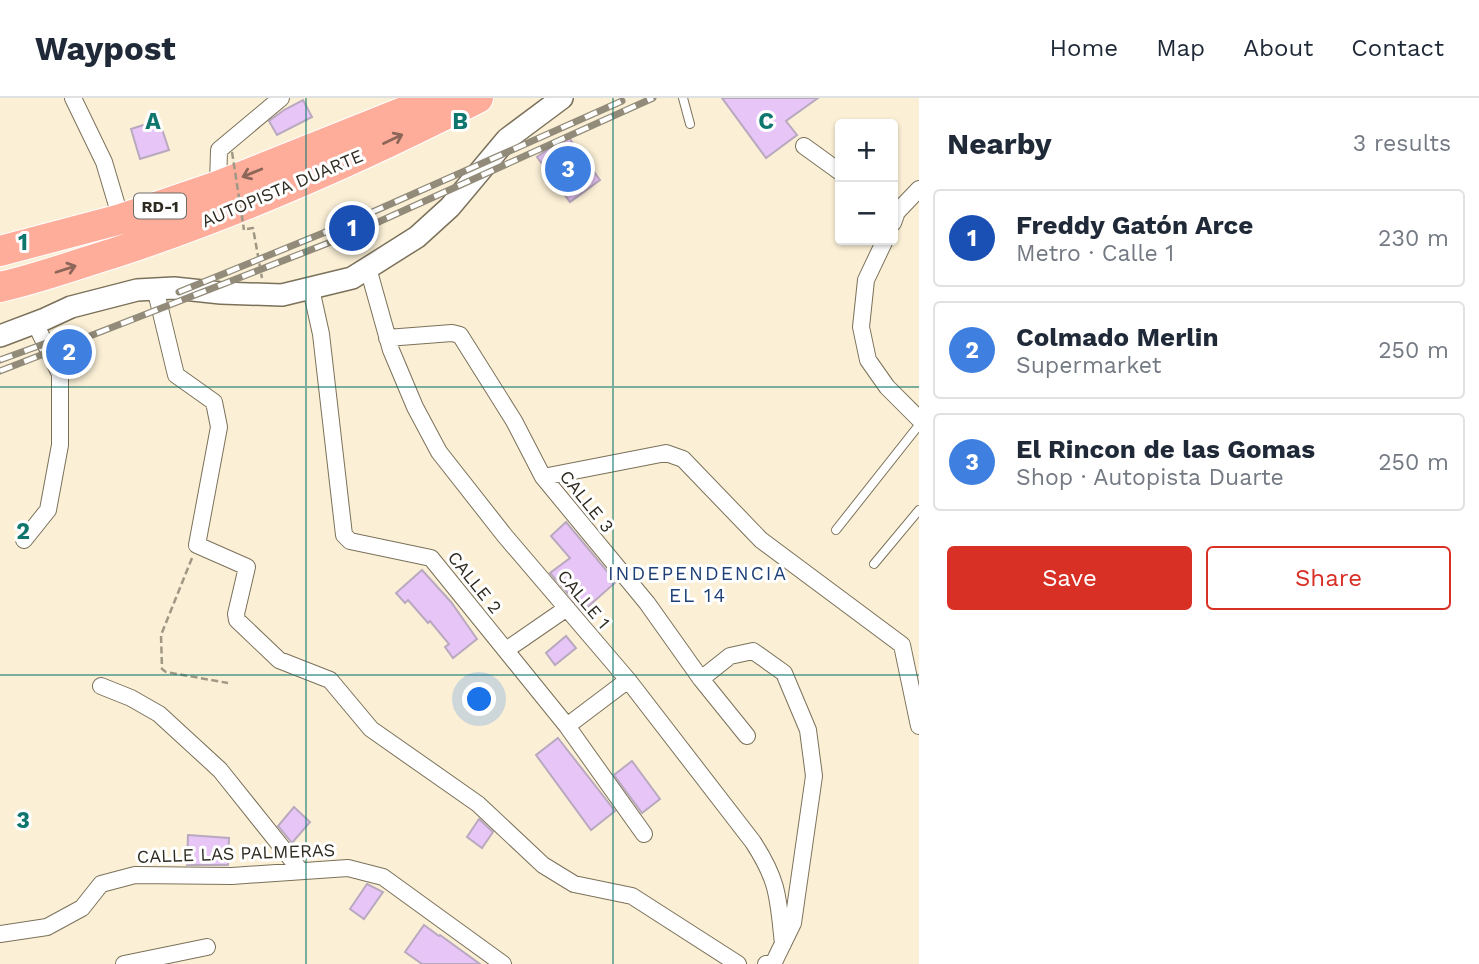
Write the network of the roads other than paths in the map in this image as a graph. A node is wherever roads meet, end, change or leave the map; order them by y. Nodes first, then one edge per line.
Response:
1 (73, 98) edge
2 (281, 98) edge
3 (431, 98) edge
4 (478, 98) edge
5 (562, 98) edge
6 (683, 98) edge
7 (690, 124) dead end
8 (804, 146) dead end
9 (835, 168) edge
10 (218, 186) junction
11 (919, 189) edge
12 (898, 211) edge
13 (121, 219) junction
14 (883, 245) edge
15 (0, 251) edge
16 (368, 268) junction
17 (0, 287) edge
18 (155, 288) junction
19 (311, 289) junction
20 (35, 323) junction
21 (0, 336) edge
22 (387, 338) junction
23 (919, 419) edge
24 (919, 425) edge
25 (543, 477) junction
26 (919, 510) edge
27 (836, 530) dead end
28 (24, 540) dead end
29 (874, 564) dead end
30 (567, 608) junction
31 (506, 650) junction
32 (701, 679) junction
33 (628, 680) junction
34 (101, 686) dead end
35 (567, 726) junction
36 (919, 726) edge
37 (747, 736) dead end
38 (644, 834) dead end
39 (300, 870) junction
40 (0, 934) edge
41 (783, 944) junction
42 (207, 947) dead end
43 (124, 964) edge
44 (503, 964) edge
45 (738, 964) edge
46 (766, 964) edge

1 - 13 street
2 - 10 street
3 -> 10 highway, AUTOPISTA DUARTE / RD-1
17 -> 4 highway, AUTOPISTA DUARTE / RD-1
5 - 16 street
6 - 7 lane
8 - 9 street
10 - 13 highway, AUTOPISTA DUARTE / RD-1
11 - 12 street
13 - 15 highway, AUTOPISTA DUARTE / RD-1
14 - 23 street
16 - 19 street
16 - 22 street, CALLE 1
18 - 19 street
18 - 20 street
18 - 45 street
19 - 31 street, CALLE 2
20 - 21 street
20 - 28 street
22 - 25 street, CALLE 3
22 - 30 street, CALLE 1
24 - 27 lane
25 - 32 street, CALLE 3
25 - 36 street
26 - 29 lane
30 - 31 street
30 - 33 street, CALLE 1
31 - 35 street, CALLE 2
32 - 37 street, CALLE 3
32 - 41 street
33 - 35 street
33 - 41 street, CALLE 1
34 - 39 street
35 - 38 street, CALLE 2
39 - 40 street, CALLE LAS PALMERAS
39 - 44 street, CALLE LAS PALMERAS
41 - 46 street
42 - 43 street

